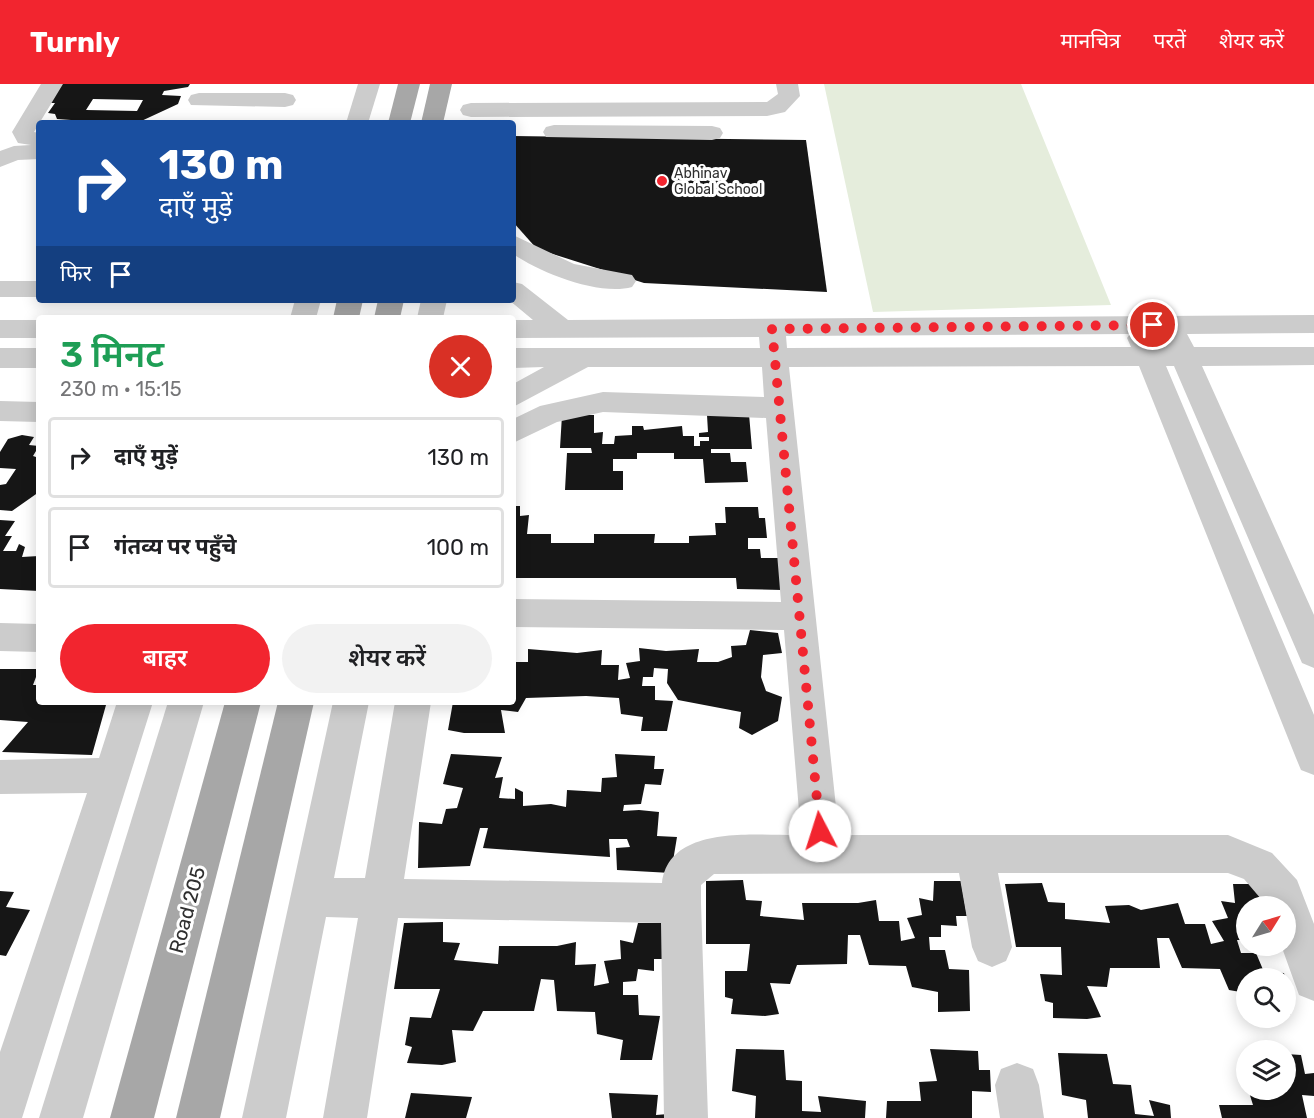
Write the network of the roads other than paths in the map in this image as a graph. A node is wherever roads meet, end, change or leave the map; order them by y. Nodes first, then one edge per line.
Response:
1 (51, 84) edge
2 (369, 84) edge
3 (409, 84) edge
4 (441, 84) edge
5 (787, 84) edge
6 (199, 100) edge
7 (285, 100) dead end
8 (471, 109) edge
9 (358, 120) edge
10 (400, 120) edge
11 (433, 120) edge
12 (536, 132) dead end
13 (712, 133) dead end
14 (36, 140) edge
15 (36, 152) edge
16 (0, 160) edge
17 (516, 245) edge
18 (623, 281) dead end
19 (0, 289) edge
20 (36, 289) edge
21 (516, 292) edge
22 (1314, 324) edge
23 (1136, 325) junction
24 (1170, 325) junction
25 (516, 328) edge
26 (0, 329) edge
27 (36, 329) edge
28 (562, 329) junction
29 (772, 329) junction
30 (1314, 356) edge
31 (1149, 357) junction
32 (1184, 357) junction
33 (0, 358) edge
34 (36, 358) edge
35 (516, 358) edge
36 (583, 358) junction
37 (775, 358) junction
38 (516, 395) edge
39 (779, 408) junction
40 (0, 411) edge
41 (36, 412) edge
42 (516, 430) edge
43 (516, 613) edge
44 (799, 616) junction
45 (0, 637) edge
46 (36, 638) edge
47 (1314, 652) edge
48 (134, 705) edge
49 (185, 705) edge
50 (242, 705) edge
51 (295, 705) edge
52 (350, 705) edge
53 (413, 705) edge
54 (1314, 758) edge
55 (111, 775) junction
56 (0, 777) edge
57 (822, 854) junction
58 (975, 854) junction
59 (310, 897) junction
60 (382, 897) junction
61 (681, 903) junction
62 (992, 947) dead end
63 (1314, 980) edge
64 (4, 1096) edge
65 (61, 1118) edge
66 (132, 1118) edge
67 (198, 1118) edge
68 (264, 1118) edge
69 (345, 1118) edge
70 (686, 1118) edge

1 - 14 street
2 - 9 street
3 - 10 main road
4 - 11 main road
5 - 8 street
6 - 7 street
12 - 13 street
15 - 16 street
17 - 18 street
19 - 20 street
21 - 28 street
22 - 24 street
23 - 24 street
23 - 29 street
23 - 31 street
24 - 32 street
25 - 28 street
26 - 27 street
28 - 29 street
29 - 37 street
30 - 32 street
31 - 32 street
31 - 37 street
31 - 54 street
32 - 47 street
33 - 34 street
35 - 36 street
36 - 37 street
36 - 38 street
37 - 39 street
39 - 42 street
39 - 44 street
40 - 41 street
43 - 44 street
44 - 57 street
45 - 46 street
48 - 55 street
49 - 65 street
50 - 66 main road, Road 205
51 - 67 main road
52 - 59 street
53 - 60 street
55 - 56 street
55 - 64 street
57 - 58 street
57 - 61 street
58 - 62 street
58 - 63 street
59 - 60 street
59 - 68 street
60 - 61 street
60 - 69 street
61 - 70 street

